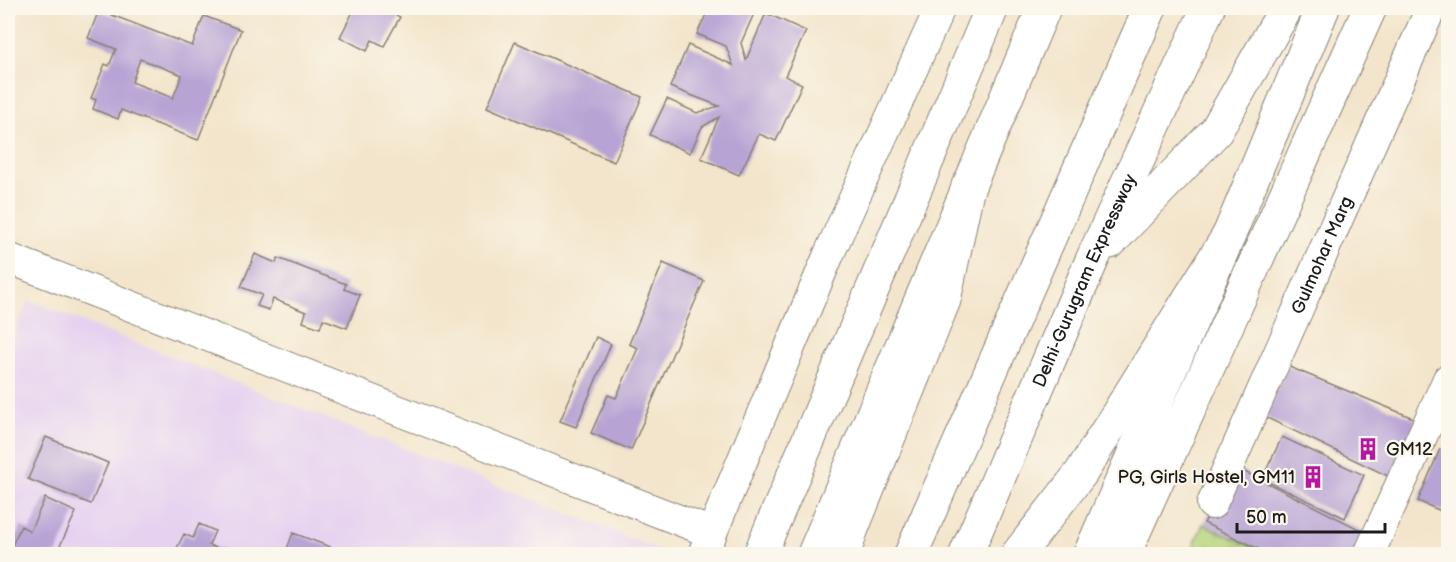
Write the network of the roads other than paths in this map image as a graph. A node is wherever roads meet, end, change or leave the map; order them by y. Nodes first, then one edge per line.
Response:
1 (940, 8) edge
2 (992, 8) edge
3 (1044, 8) edge
4 (1150, 8) edge
5 (1208, 8) edge
6 (1286, 8) edge
7 (1323, 8) edge
8 (1370, 8) edge
9 (1431, 8) edge
10 (968, 186) junction
11 (1228, 235) junction
12 (8, 258) edge
13 (1092, 260) junction
14 (1449, 379) edge
15 (1212, 504) dead end
16 (708, 544) edge
17 (760, 555) edge
18 (814, 555) edge
19 (844, 555) edge
20 (911, 555) edge
21 (966, 555) edge
22 (1018, 555) edge
23 (1090, 555) edge
24 (1124, 555) edge
25 (1369, 555) edge

1 - 16 street
2 - 17 main road
3 - 10 main road
4 - 20 main road
5 - 13 main road, Delhi-Gurugram Expressway
6 - 13 main road
7 - 11 main road
8 - 24 main road
9 - 15 street, Gulmohar Marg
10 - 18 main road
10 - 19 main road
11 - 22 main road
11 - 23 main road
12 - 16 street
13 - 21 main road, Delhi-Gurugram Expressway
14 - 25 street

